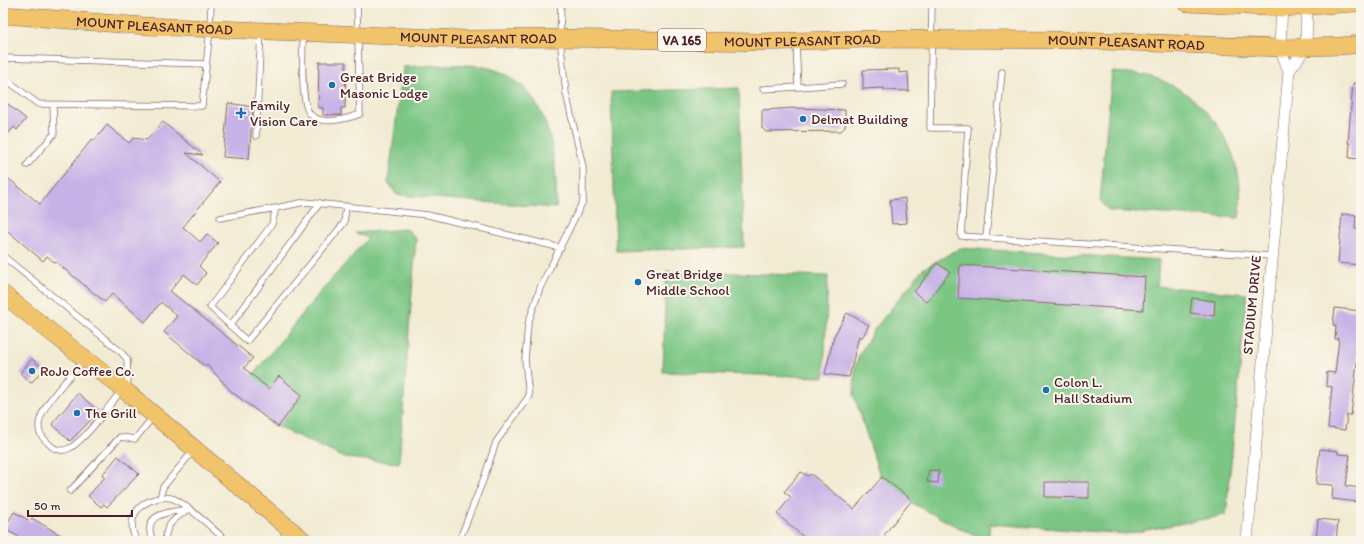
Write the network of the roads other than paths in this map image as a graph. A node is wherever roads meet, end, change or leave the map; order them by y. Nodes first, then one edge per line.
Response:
1 (211, 3) edge
2 (357, 3) edge
3 (561, 3) edge
4 (932, 3) edge
5 (1187, 3) edge
6 (1356, 3) edge
7 (1307, 5) edge
8 (1282, 6) edge
9 (3, 15) edge
10 (210, 29) junction
11 (261, 32) junction
12 (302, 34) junction
13 (359, 35) junction
14 (560, 38) junction
15 (931, 40) junction
16 (795, 41) junction
17 (1361, 44) edge
18 (1306, 47) junction
19 (1280, 48) junction
20 (3, 58) edge
21 (206, 64) junction
22 (1289, 71) junction
23 (1002, 72) dead end
24 (3, 77) edge
25 (842, 84) dead end
26 (798, 87) junction
27 (763, 89) dead end
28 (53, 104) junction
29 (256, 136) dead end
30 (27, 165) dead end
31 (320, 203) junction
32 (346, 206) junction
33 (276, 208) junction
34 (220, 218) dead end
35 (986, 238) junction
36 (561, 248) junction
37 (3, 256) edge
38 (1272, 256) junction
39 (3, 294) edge
40 (230, 326) junction
41 (86, 360) junction
42 (125, 391) junction
43 (155, 416) junction
44 (195, 449) junction
45 (70, 491) dead end
46 (160, 498) junction
47 (189, 509) junction
48 (285, 535) edge
49 (137, 541) edge
50 (153, 541) edge
51 (164, 541) edge
52 (227, 541) edge
53 (304, 541) edge
54 (459, 541) edge
55 (1247, 541) edge

1 - 10 lane
2 - 13 lane
3 - 14 lane
4 - 15 lane
5 - 8 main road
6 - 7 main road
7 - 8 main road
7 - 18 street
8 - 19 street, STADIUM DRIVE
9 - 10 main road, MOUNT PLEASANT ROAD / VA 165
10 - 11 main road, MOUNT PLEASANT ROAD / VA 165
10 - 21 lane
11 - 12 main road, MOUNT PLEASANT ROAD / VA 165
11 - 29 lane
12 - 13 main road, MOUNT PLEASANT ROAD / VA 165
12 - 13 lane
13 - 14 main road, MOUNT PLEASANT ROAD / VA 165
14 - 16 main road, MOUNT PLEASANT ROAD / VA 165
14 - 36 lane
15 - 16 main road, MOUNT PLEASANT ROAD / VA 165
15 - 19 main road, MOUNT PLEASANT ROAD / VA 165
15 - 35 lane
16 - 26 lane
17 - 18 main road, MOUNT PLEASANT ROAD / VA 165
18 - 19 main road, MOUNT PLEASANT ROAD / VA 165
18 - 22 street
19 - 22 street, STADIUM DRIVE
20 - 21 lane
21 - 28 lane
22 - 38 street, STADIUM DRIVE
23 - 35 lane
24 - 28 lane
25 - 26 lane
26 - 27 lane
28 - 30 lane
31 - 32 lane
31 - 33 lane
31 - 40 lane
32 - 36 lane
32 - 40 lane
33 - 34 lane
33 - 40 lane
35 - 38 lane
36 - 54 lane
37 - 42 lane
38 - 55 street, STADIUM DRIVE
39 - 41 main road
41 - 42 main road
41 - 42 lane
42 - 43 main road
43 - 44 main road
43 - 45 lane
44 - 46 lane
44 - 48 main road
46 - 47 lane
46 - 49 lane
47 - 50 lane
47 - 51 lane
47 - 52 lane
48 - 53 main road

